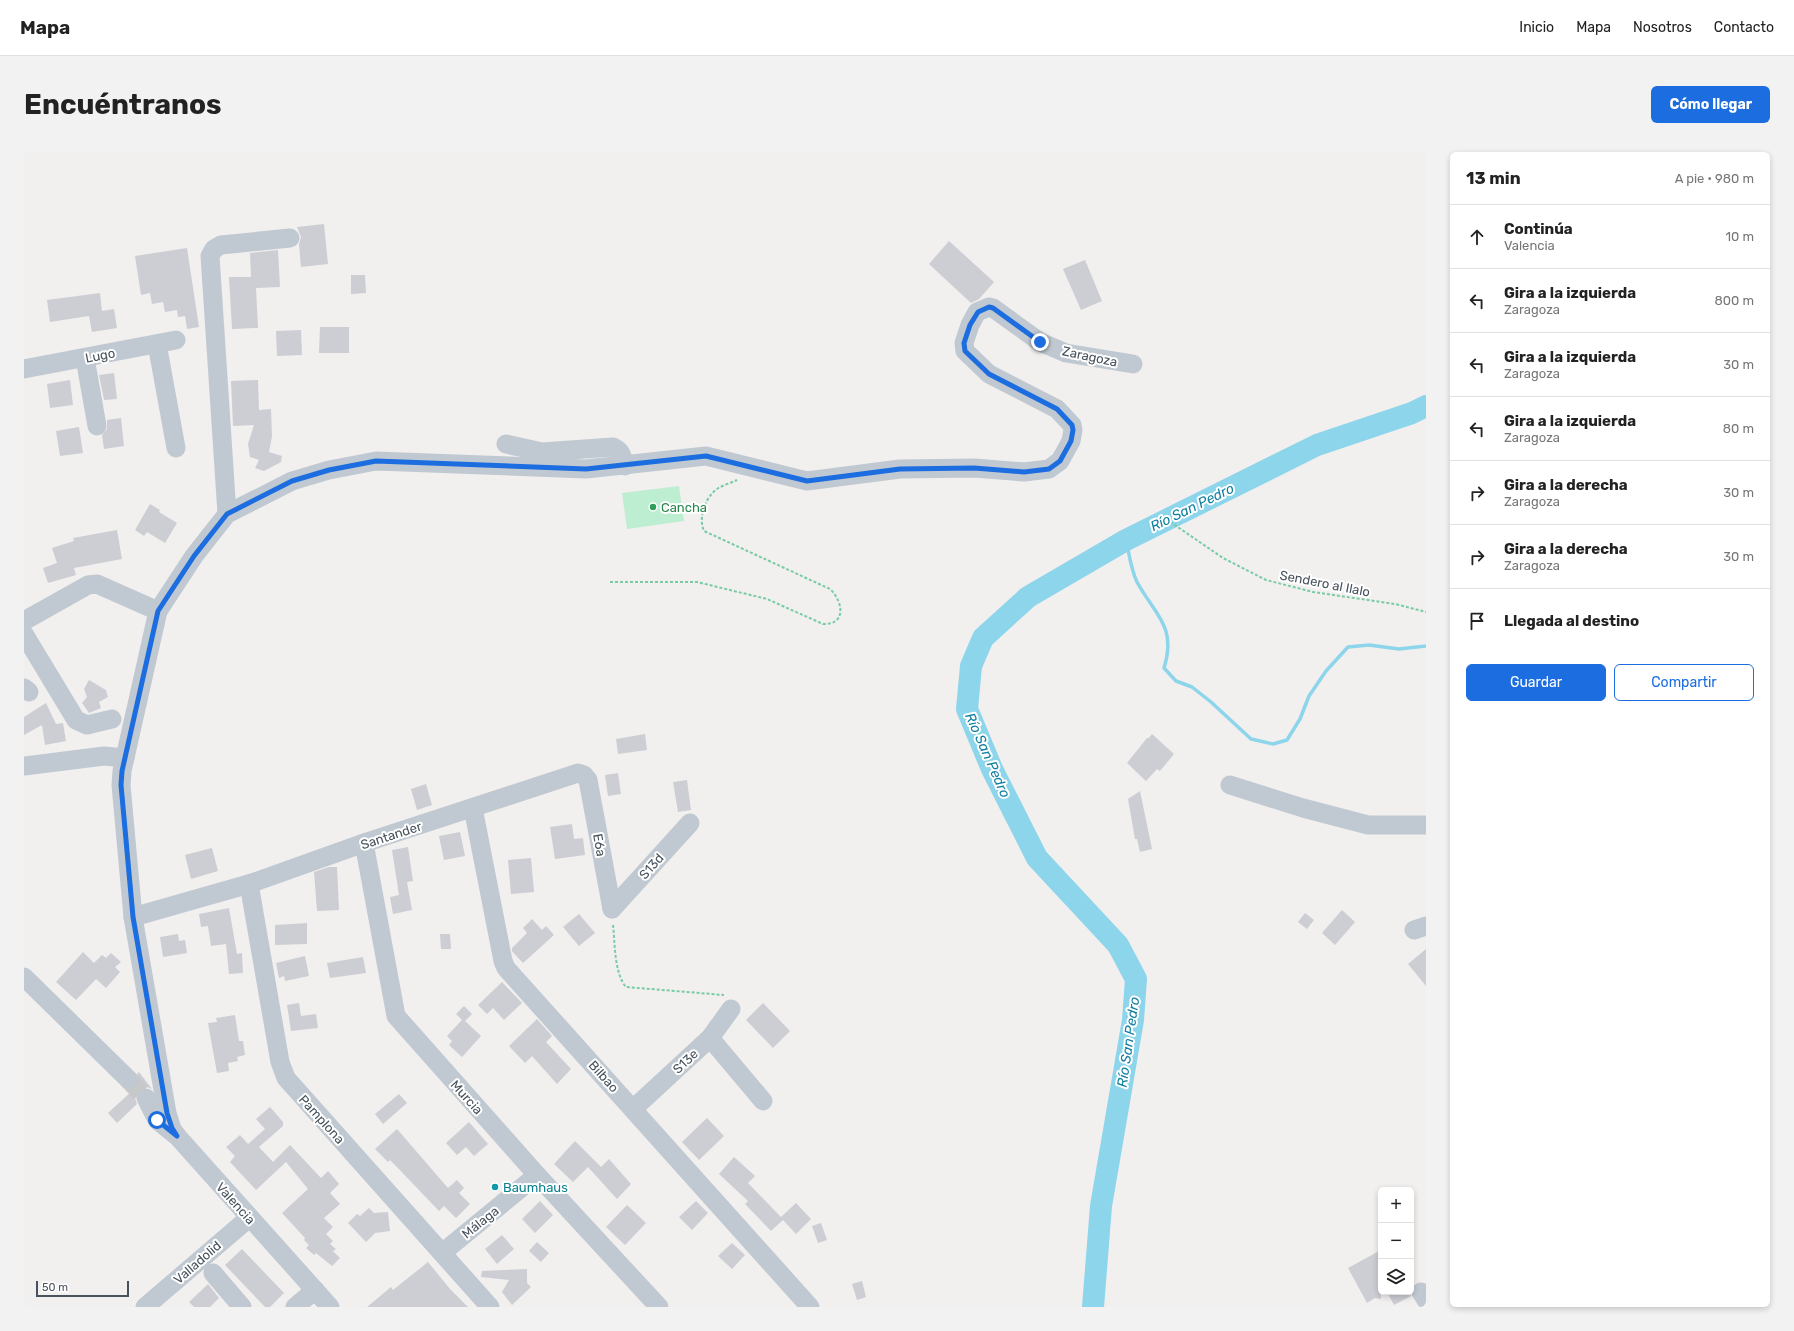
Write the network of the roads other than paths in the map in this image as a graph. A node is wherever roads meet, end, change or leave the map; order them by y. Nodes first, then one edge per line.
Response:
1 (290, 238) dead end
2 (176, 340) dead end
3 (157, 344) junction
4 (85, 358) junction
5 (1133, 364) dead end
6 (24, 369) edge
7 (97, 426) dead end
8 (506, 444) dead end
9 (176, 448) dead end
10 (625, 466) junction
11 (227, 514) junction
12 (158, 611) junction
13 (24, 621) edge
14 (24, 634) edge
15 (112, 719) dead end
16 (125, 758) junction
17 (24, 766) edge
18 (588, 780) joint
19 (1230, 785) dead end
20 (473, 808) junction
21 (690, 823) dead end
22 (1426, 825) edge
23 (364, 843) junction
24 (249, 884) junction
25 (612, 909) joint
26 (133, 917) junction
27 (24, 977) edge
28 (731, 1008) road end
29 (710, 1038) junction
30 (128, 1079) tunnel mouth
31 (146, 1098) tunnel mouth
32 (763, 1101) dead end
33 (633, 1109) junction
34 (177, 1136) junction
35 (537, 1175) junction
36 (249, 1218) junction
37 (442, 1253) junction
38 (212, 1273) dead end
39 (320, 1301) edge
40 (233, 1304) edge
41 (145, 1307) edge
42 (295, 1307) edge
43 (490, 1307) edge
44 (659, 1307) edge
45 (810, 1307) edge

1 - 11 street
2 - 3 street, Lugo
3 - 4 street, Lugo
3 - 9 street
4 - 6 street, Lugo
4 - 7 street
5 - 10 street, Zaragoza
8 - 10 street
10 - 11 street, Zaragoza
11 - 12 street, Zaragoza
12 - 13 street
12 - 16 street, Zaragoza
14 - 15 street
16 - 17 street
16 - 26 street, Zaragoza
18 - 20 street, Santander
18 - 25 street, E6a
19 - 22 street
20 - 23 street, Santander
20 - 33 street, Bilbao
21 - 25 street, S13d
23 - 24 street, Santander
23 - 35 street, Murcia
24 - 26 street, Santander
24 - 37 street, Pamplona
26 - 34 street, Zaragoza
27 - 30 street
28 - 29 street, S13e
29 - 32 street
29 - 33 street, S13e
31 - 34 street, Valencia
33 - 45 street, Bilbao
34 - 36 street, Valencia
35 - 37 street, Málaga
35 - 44 street, Murcia
36 - 39 street, Valencia
36 - 41 street, Valladolid
37 - 43 street, Pamplona
38 - 40 street
39 - 42 street

